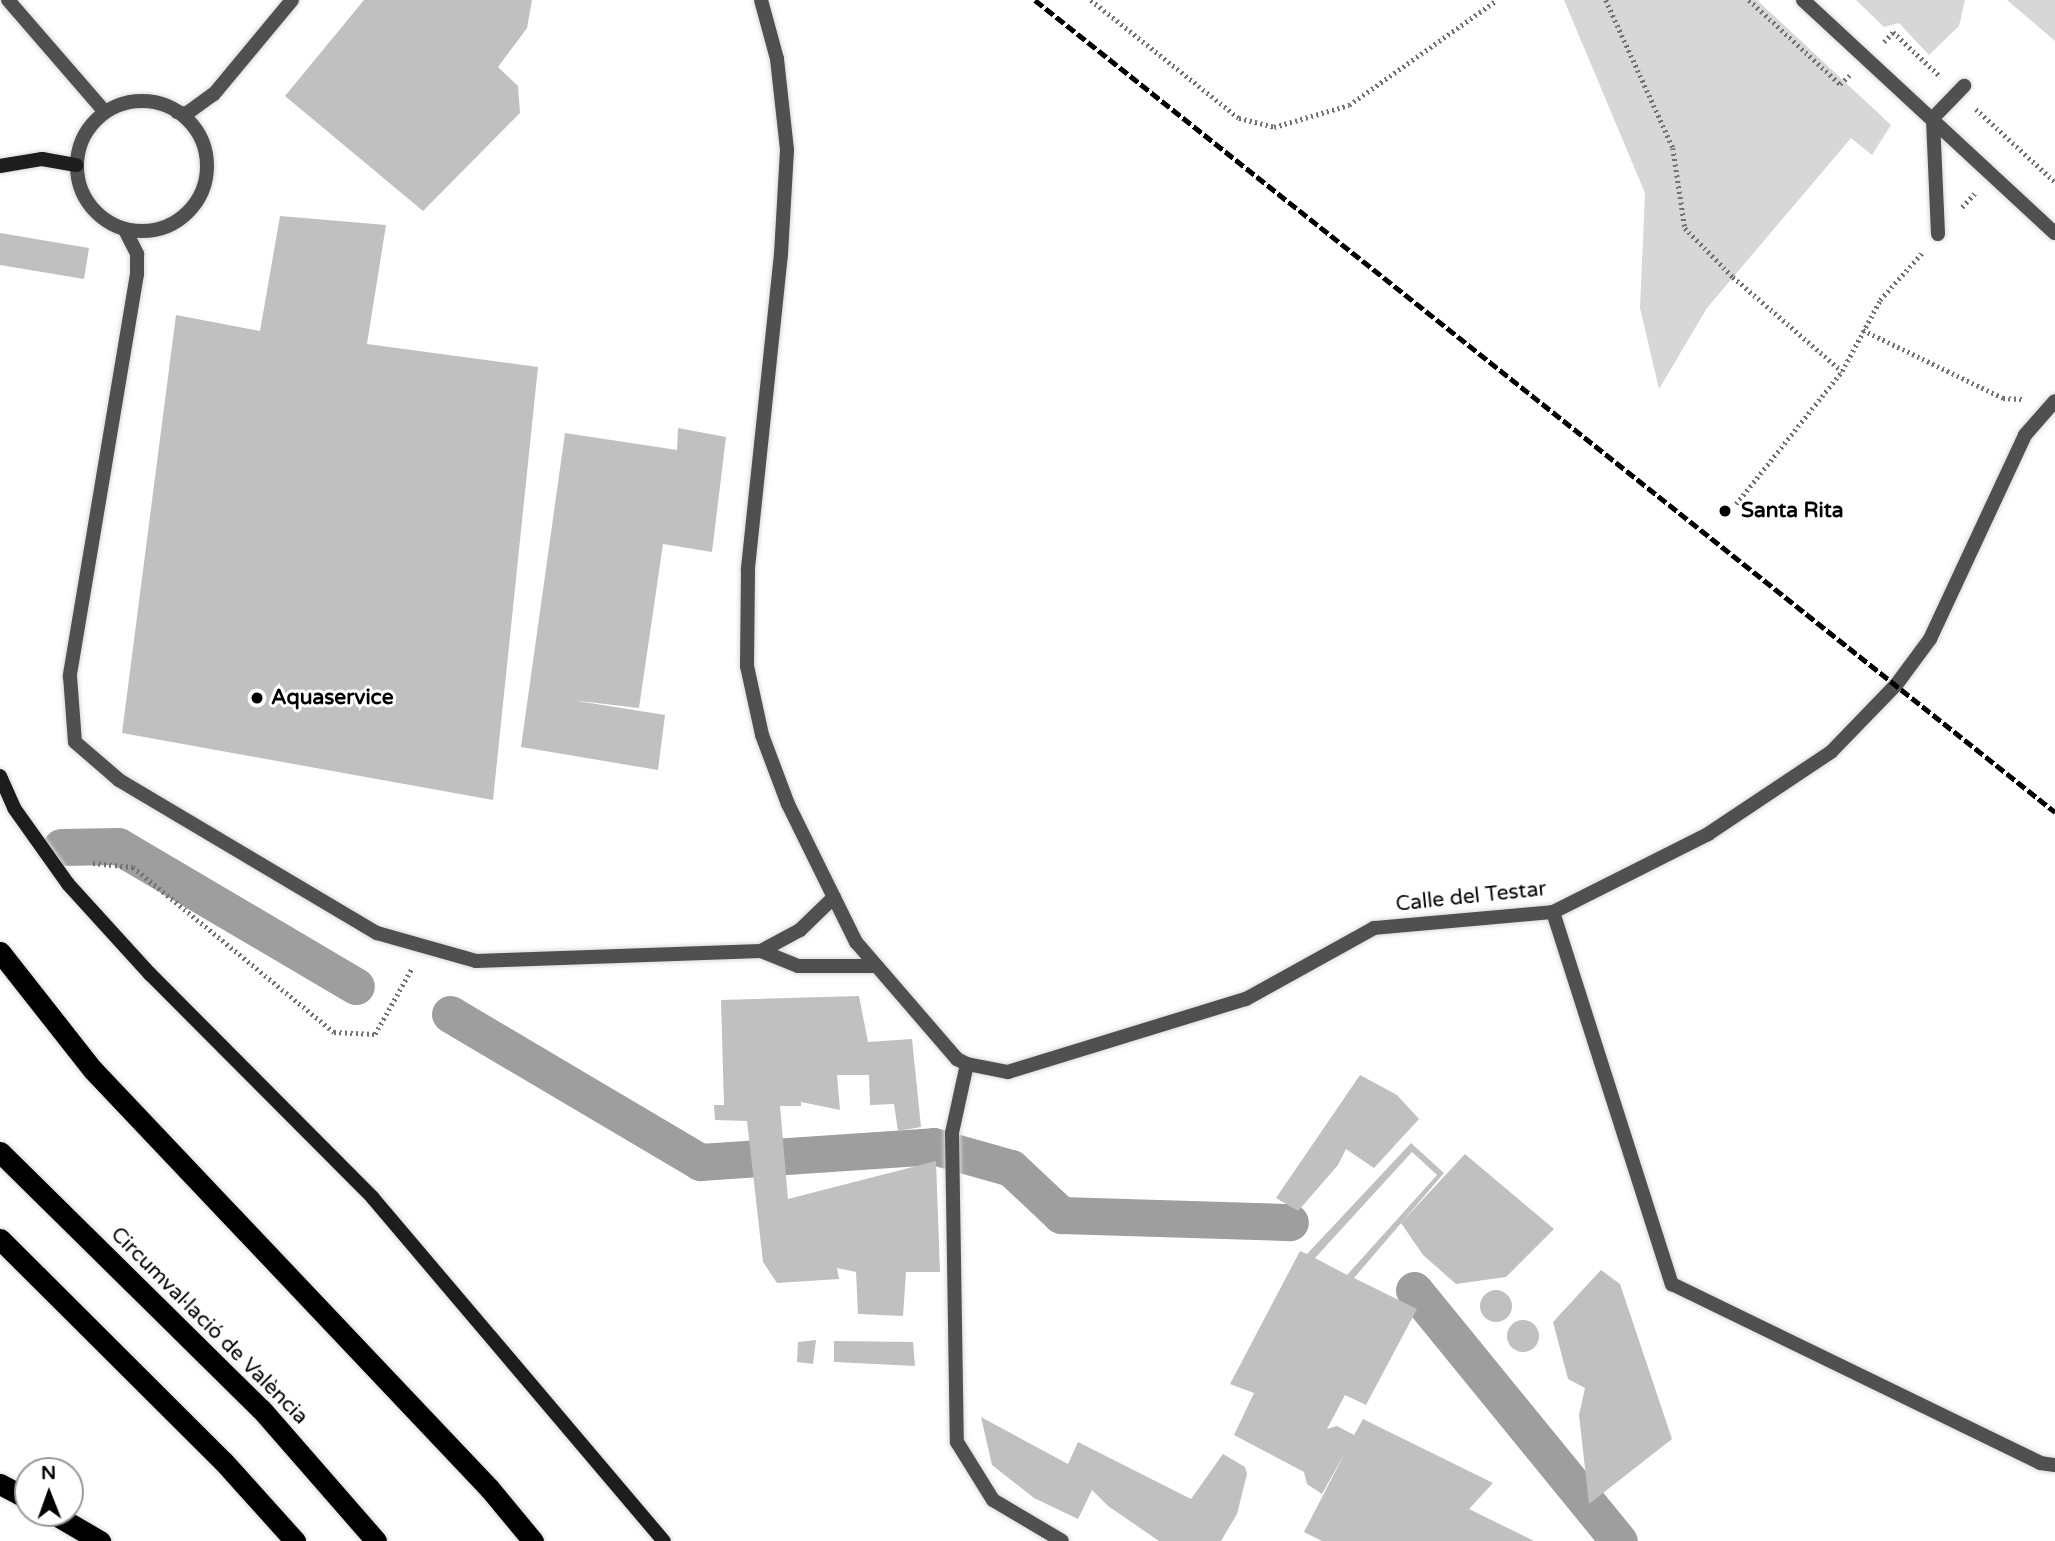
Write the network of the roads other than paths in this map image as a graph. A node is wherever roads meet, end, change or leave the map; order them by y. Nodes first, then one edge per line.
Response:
1 (8, 0) edge
2 (292, 0) edge
3 (761, 0) edge
4 (1803, 0) edge
5 (1964, 86) dead end
6 (105, 112) junction
7 (177, 112) junction
8 (1933, 118) junction
9 (76, 165) junction
10 (0, 166) edge
11 (125, 230) junction
12 (2055, 233) edge
13 (1938, 234) road end
14 (2055, 401) edge
15 (0, 776) edge
16 (834, 897) junction
17 (1553, 912) junction
18 (761, 951) junction
19 (0, 953) edge
20 (876, 966) junction
21 (967, 1064) junction
22 (0, 1152) edge
23 (0, 1239) edge
24 (2055, 1465) edge
25 (76, 1527) edge
26 (100, 1541) edge
27 (295, 1541) edge
28 (376, 1541) edge
29 (533, 1541) edge
30 (664, 1541) edge
31 (1062, 1541) edge

1 - 6 street
2 - 7 street
3 - 16 street
4 - 8 street
5 - 8 street
6 - 7 street
6 - 9 street
7 - 11 street
8 - 12 street
8 - 13 street
9 - 10 street
9 - 11 street
11 - 18 street
14 - 17 street, Calle del Testar
15 - 30 street
16 - 18 street
16 - 20 street
17 - 21 street, Calle del Testar
17 - 24 street
18 - 20 street
19 - 29 highway
20 - 21 street
21 - 31 street
22 - 28 highway, Circumval·lació de València
23 - 27 highway
25 - 26 highway

